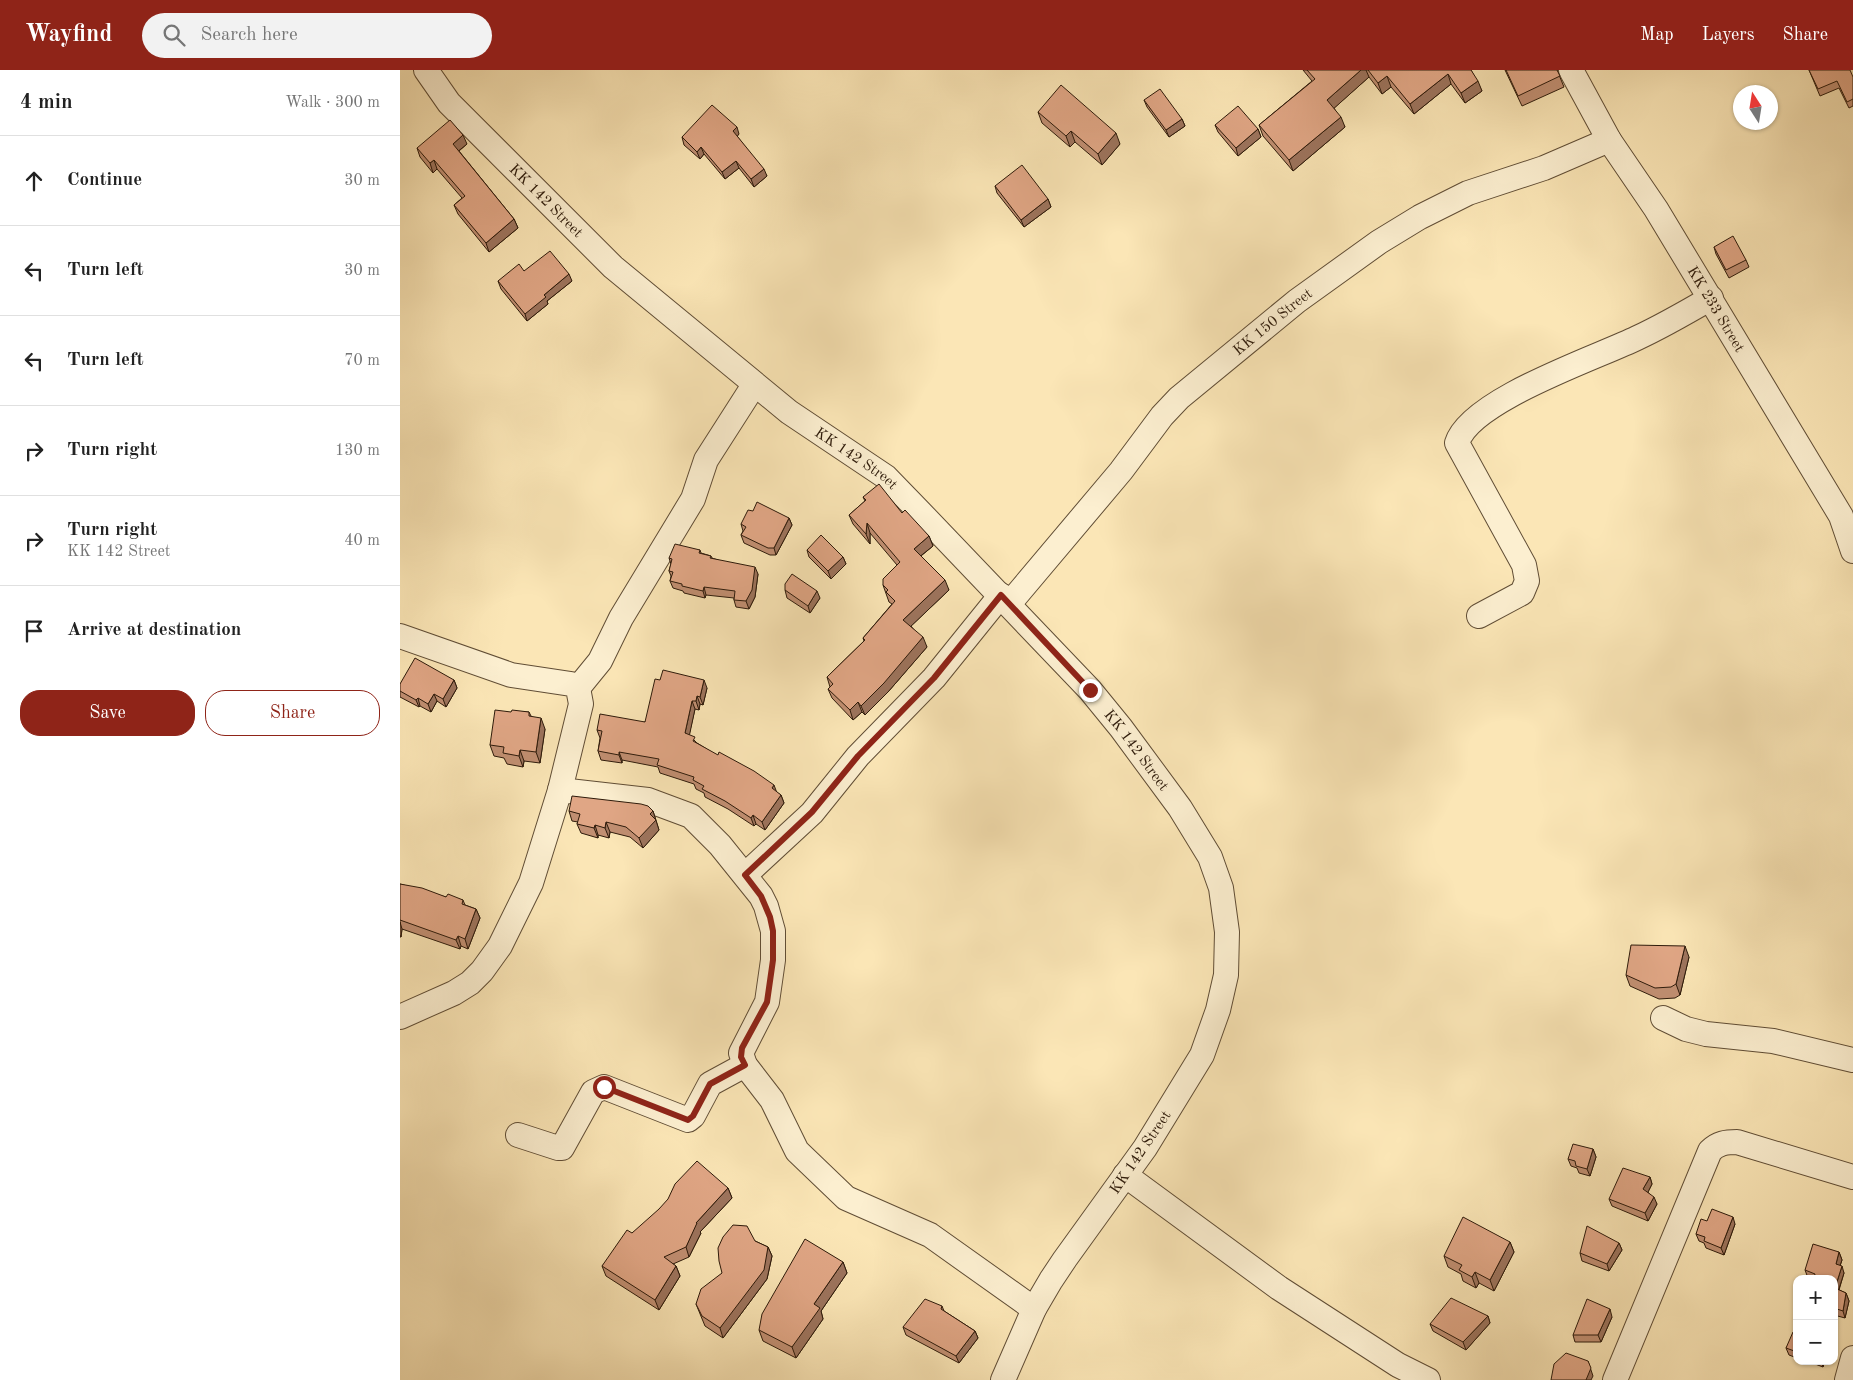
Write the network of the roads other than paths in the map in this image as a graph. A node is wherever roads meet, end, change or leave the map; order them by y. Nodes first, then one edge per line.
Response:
1 (426, 70) edge
2 (1571, 70) edge
3 (1609, 140) junction
4 (1711, 298) junction
5 (754, 384) junction
6 (1847, 510) edge
7 (1853, 551) edge
8 (1005, 600) junction
9 (1479, 616) dead end
10 (400, 636) edge
11 (578, 688) junction
12 (560, 790) junction
13 (745, 875) junction
14 (400, 1017) edge
15 (1663, 1018) dead end
16 (1853, 1060) edge
17 (745, 1065) junction
18 (518, 1135) dead end
19 (1125, 1175) junction
20 (1853, 1177) edge
21 (1034, 1309) junction
22 (1853, 1358) edge
23 (1003, 1380) edge
24 (1428, 1380) edge
25 (1615, 1380) edge
26 (1847, 1380) edge

1 - 5 street, KK 142 Street
2 - 3 street, KK 233 Street
3 - 4 street, KK 233 Street
3 - 8 street, KK 150 Street
4 - 6 street, KK 233 Street
4 - 9 street
5 - 8 street, KK 142 Street
5 - 11 street
6 - 7 street, KK 233 Street
8 - 13 street, KK 150 Street
8 - 19 street, KK 142 Street
10 - 11 street
11 - 12 street
12 - 13 street
12 - 14 street
13 - 17 street
15 - 16 street
17 - 18 street
17 - 21 street
19 - 21 street, KK 142 Street
19 - 24 street
20 - 25 street
21 - 23 street, KK 142 Street
22 - 26 street

